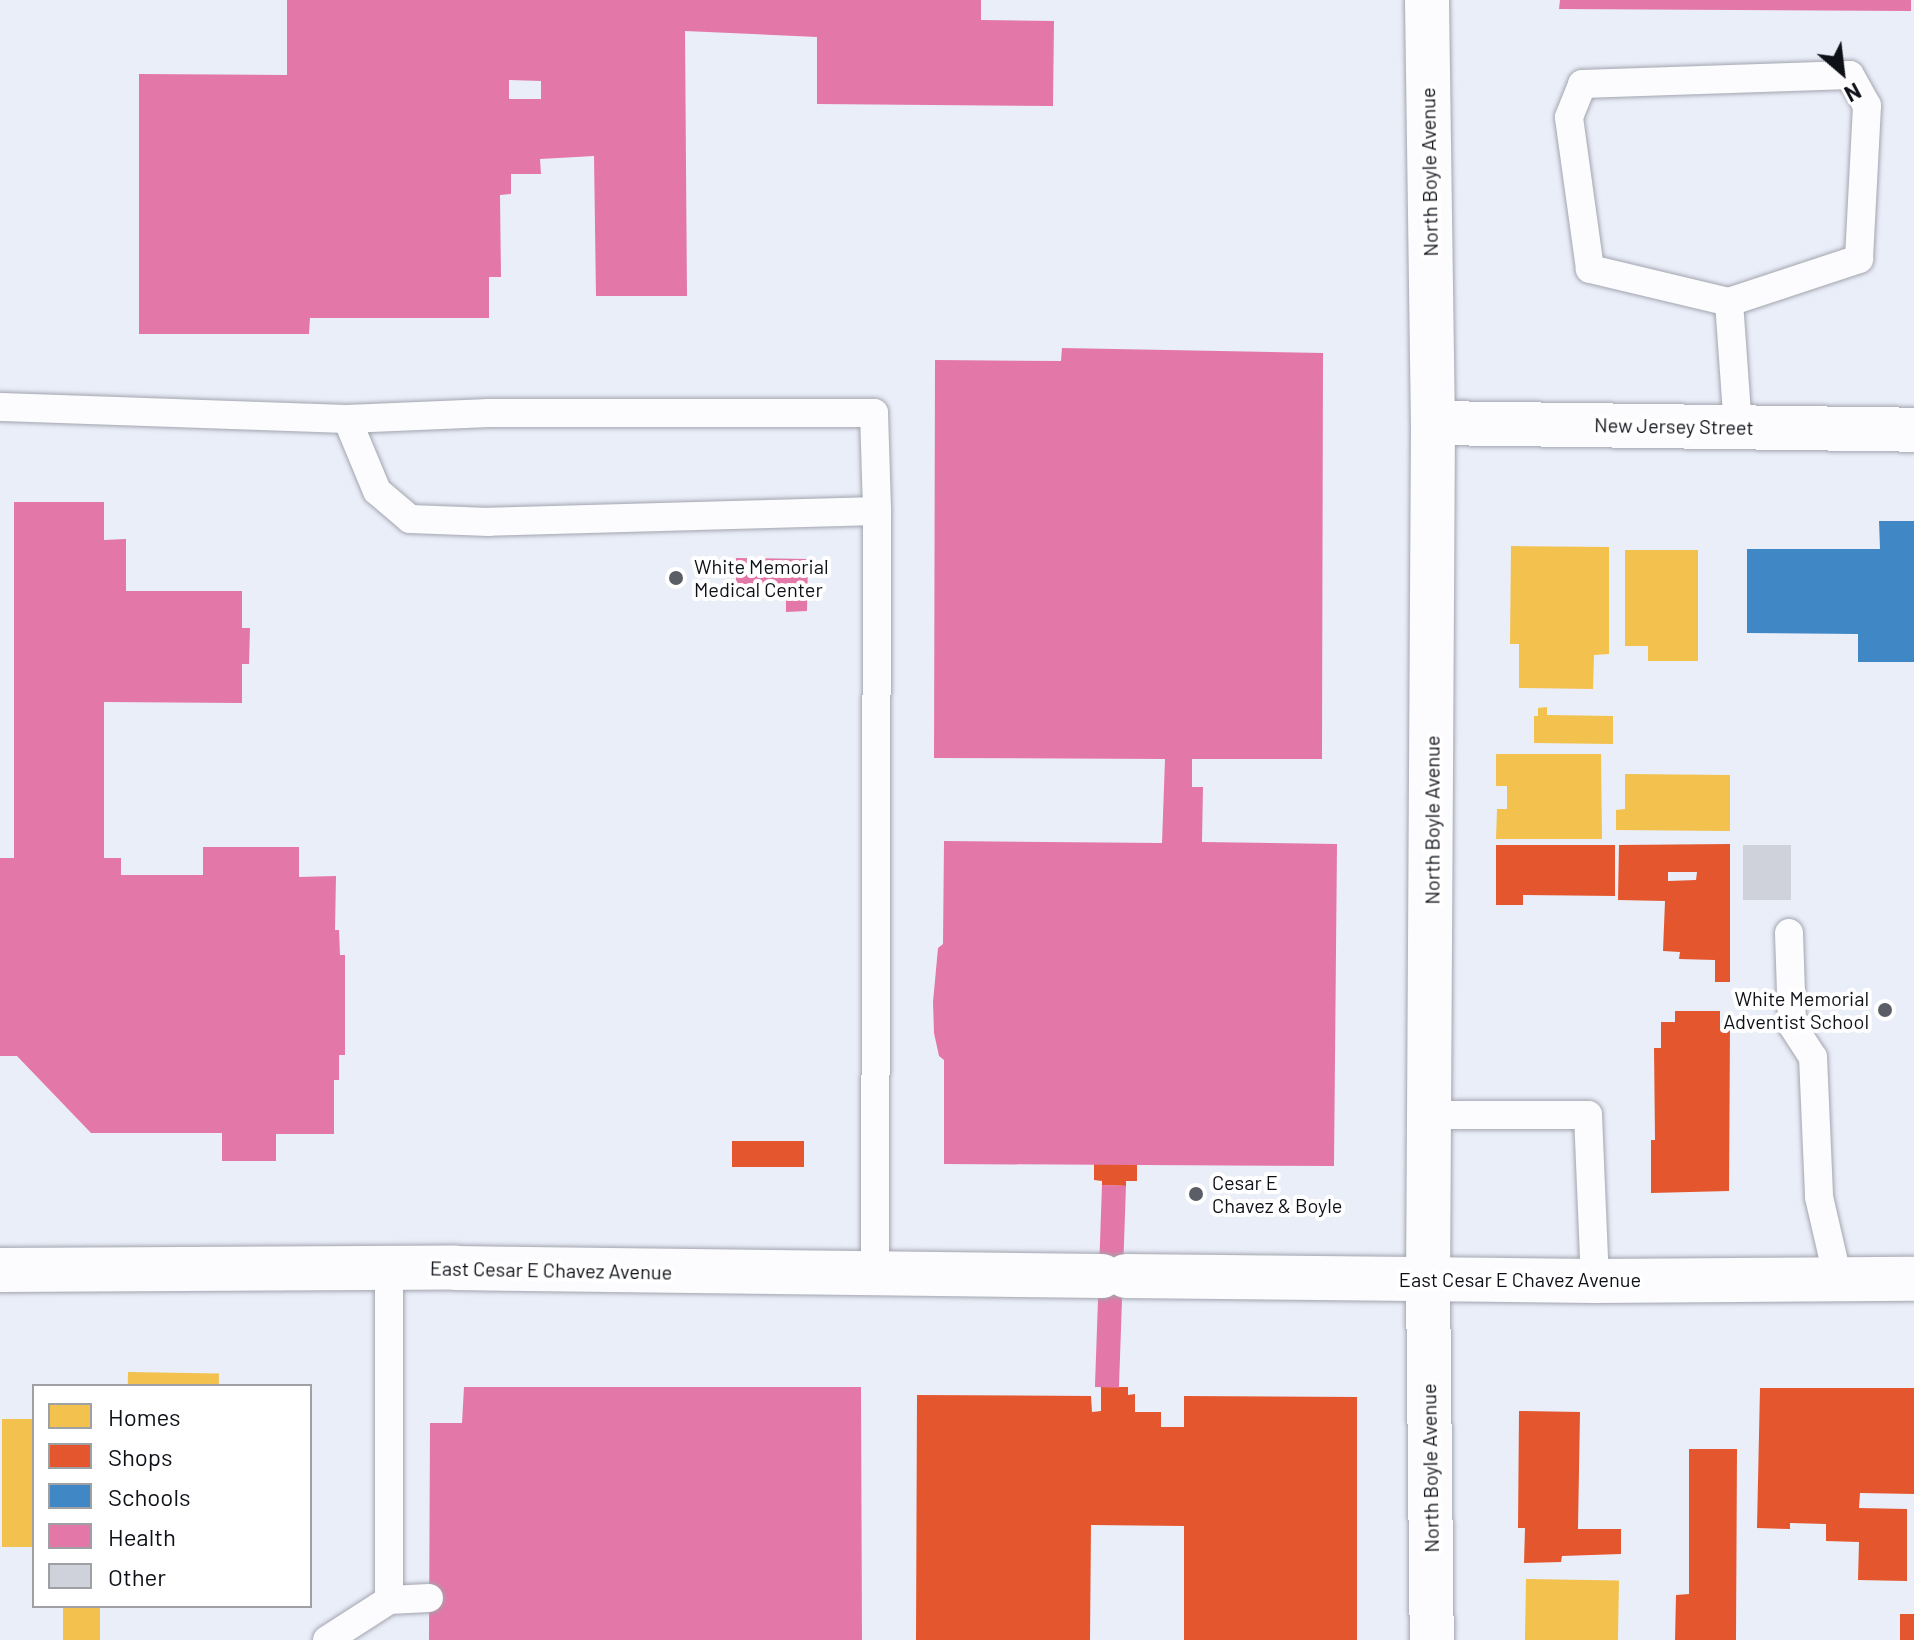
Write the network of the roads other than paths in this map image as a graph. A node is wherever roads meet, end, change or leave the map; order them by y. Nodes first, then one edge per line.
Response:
1 (1427, 0) edge
2 (1729, 302) junction
3 (0, 407) edge
4 (347, 419) junction
5 (1433, 423) junction
6 (1738, 427) junction
7 (1914, 430) edge
8 (877, 511) junction
9 (1789, 933) dead end
10 (1431, 1115) junction
11 (389, 1269) junction
12 (0, 1270) edge
13 (875, 1274) junction
14 (1838, 1279) junction
15 (1914, 1279) edge
16 (1428, 1280) junction
17 (1595, 1281) junction
18 (429, 1598) dead end
19 (389, 1600) junction
20 (327, 1640) edge
21 (1432, 1640) edge

1 - 5 main road, North Boyle Avenue
2 - 2 lane
2 - 6 lane
3 - 4 lane
4 - 8 lane
4 - 8 lane
5 - 6 main road, New Jersey Street
5 - 10 main road, North Boyle Avenue
6 - 7 main road, New Jersey Street
8 - 13 lane
9 - 14 lane
10 - 16 main road, North Boyle Avenue
10 - 17 lane
11 - 12 main road, East Cesar E Chavez Avenue
11 - 13 main road, East Cesar E Chavez Avenue
11 - 19 lane
13 - 16 main road, East Cesar E Chavez Avenue
14 - 15 main road, East Cesar E Chavez Avenue
14 - 17 main road, East Cesar E Chavez Avenue
16 - 17 main road, East Cesar E Chavez Avenue
16 - 21 main road, North Boyle Avenue
18 - 19 lane
19 - 20 lane

